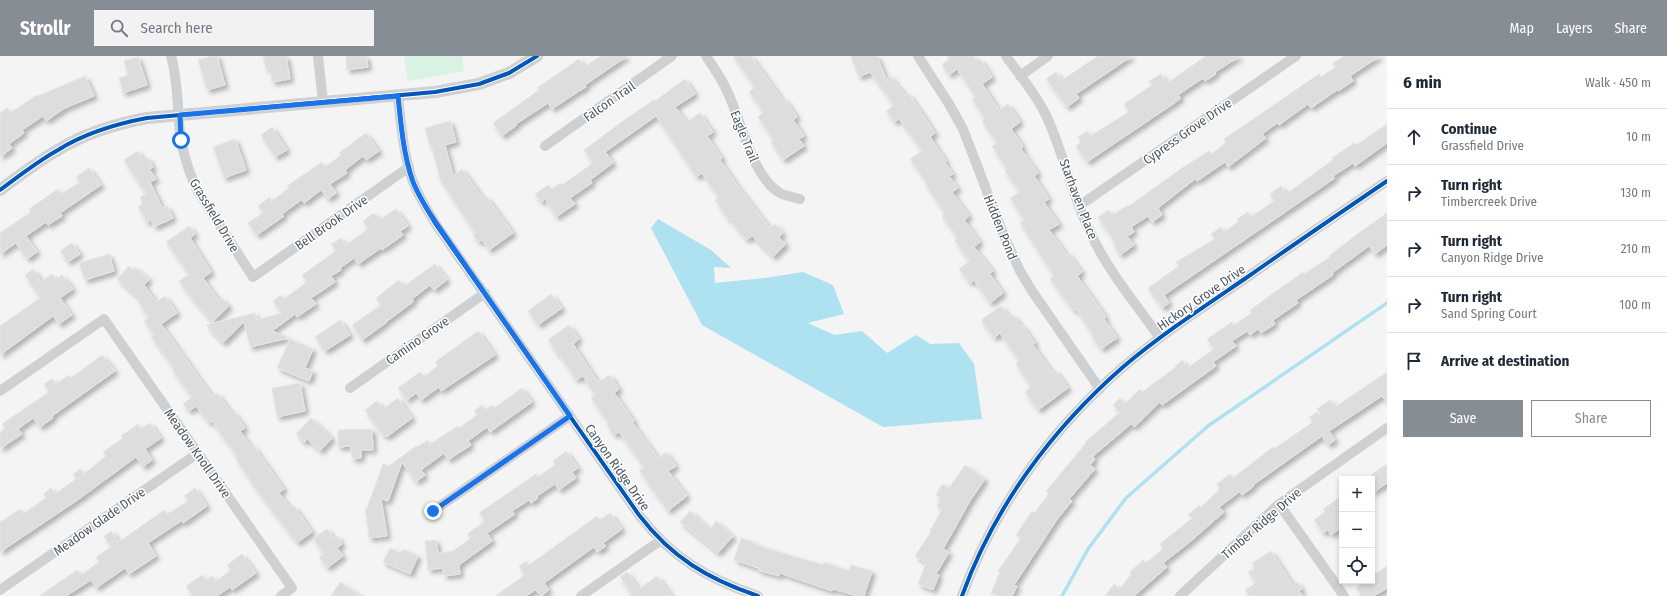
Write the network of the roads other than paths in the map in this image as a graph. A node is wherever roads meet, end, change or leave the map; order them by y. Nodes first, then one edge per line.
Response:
1 (171, 56) edge
2 (318, 56) edge
3 (537, 56) edge
4 (672, 56) edge
5 (706, 56) edge
6 (918, 56) edge
7 (1006, 56) edge
8 (1048, 56) edge
9 (1296, 56) edge
10 (1020, 76) junction
11 (398, 96) junction
12 (323, 102) junction
13 (180, 115) junction
14 (545, 146) dead end
15 (409, 167) junction
16 (1387, 181) edge
17 (0, 190) edge
18 (800, 199) dead end
19 (1079, 206) junction
20 (254, 277) joint
21 (484, 293) junction
22 (1160, 338) junction
23 (350, 388) dead end
24 (1100, 389) junction
25 (0, 391) edge
26 (570, 416) junction
27 (1387, 428) edge
28 (198, 453) junction
29 (1279, 504) junction
30 (433, 511) dead end
31 (661, 540) junction
32 (0, 590) edge
33 (280, 596) edge
34 (581, 596) edge
35 (758, 596) edge
36 (962, 596) edge
37 (1180, 596) edge
38 (1344, 596) edge

1 - 13 street, Grassfield Drive
2 - 12 street
3 - 11 street
4 - 14 street, Falcon Trail
5 - 18 street, Eagle Trail
6 - 24 street, Hidden Pond
7 - 10 street, Starhaven Place
8 - 10 street
9 - 19 street, Cypress Grove Drive
10 - 19 street, Starhaven Place
11 - 12 street
11 - 15 street, Canyon Ridge Drive
12 - 13 street
13 - 17 street
13 - 20 street, Grassfield Drive
15 - 20 street, Bell Brook Drive
15 - 21 street, Canyon Ridge Drive
16 - 22 street, Hickory Grove Drive
19 - 22 street, Starhaven Place
21 - 23 street, Camino Grove
21 - 26 street, Canyon Ridge Drive
22 - 24 street, Hickory Grove Drive
24 - 36 street, Hickory Grove Drive
25 - 28 street, Meadow Knoll Drive
26 - 30 street
26 - 31 street, Canyon Ridge Drive
27 - 29 street, Timber Ridge Drive
28 - 32 street, Meadow Glade Drive
28 - 33 street, Meadow Knoll Drive
29 - 37 street, Timber Ridge Drive
29 - 38 street
31 - 34 street
31 - 35 street, Canyon Ridge Drive

